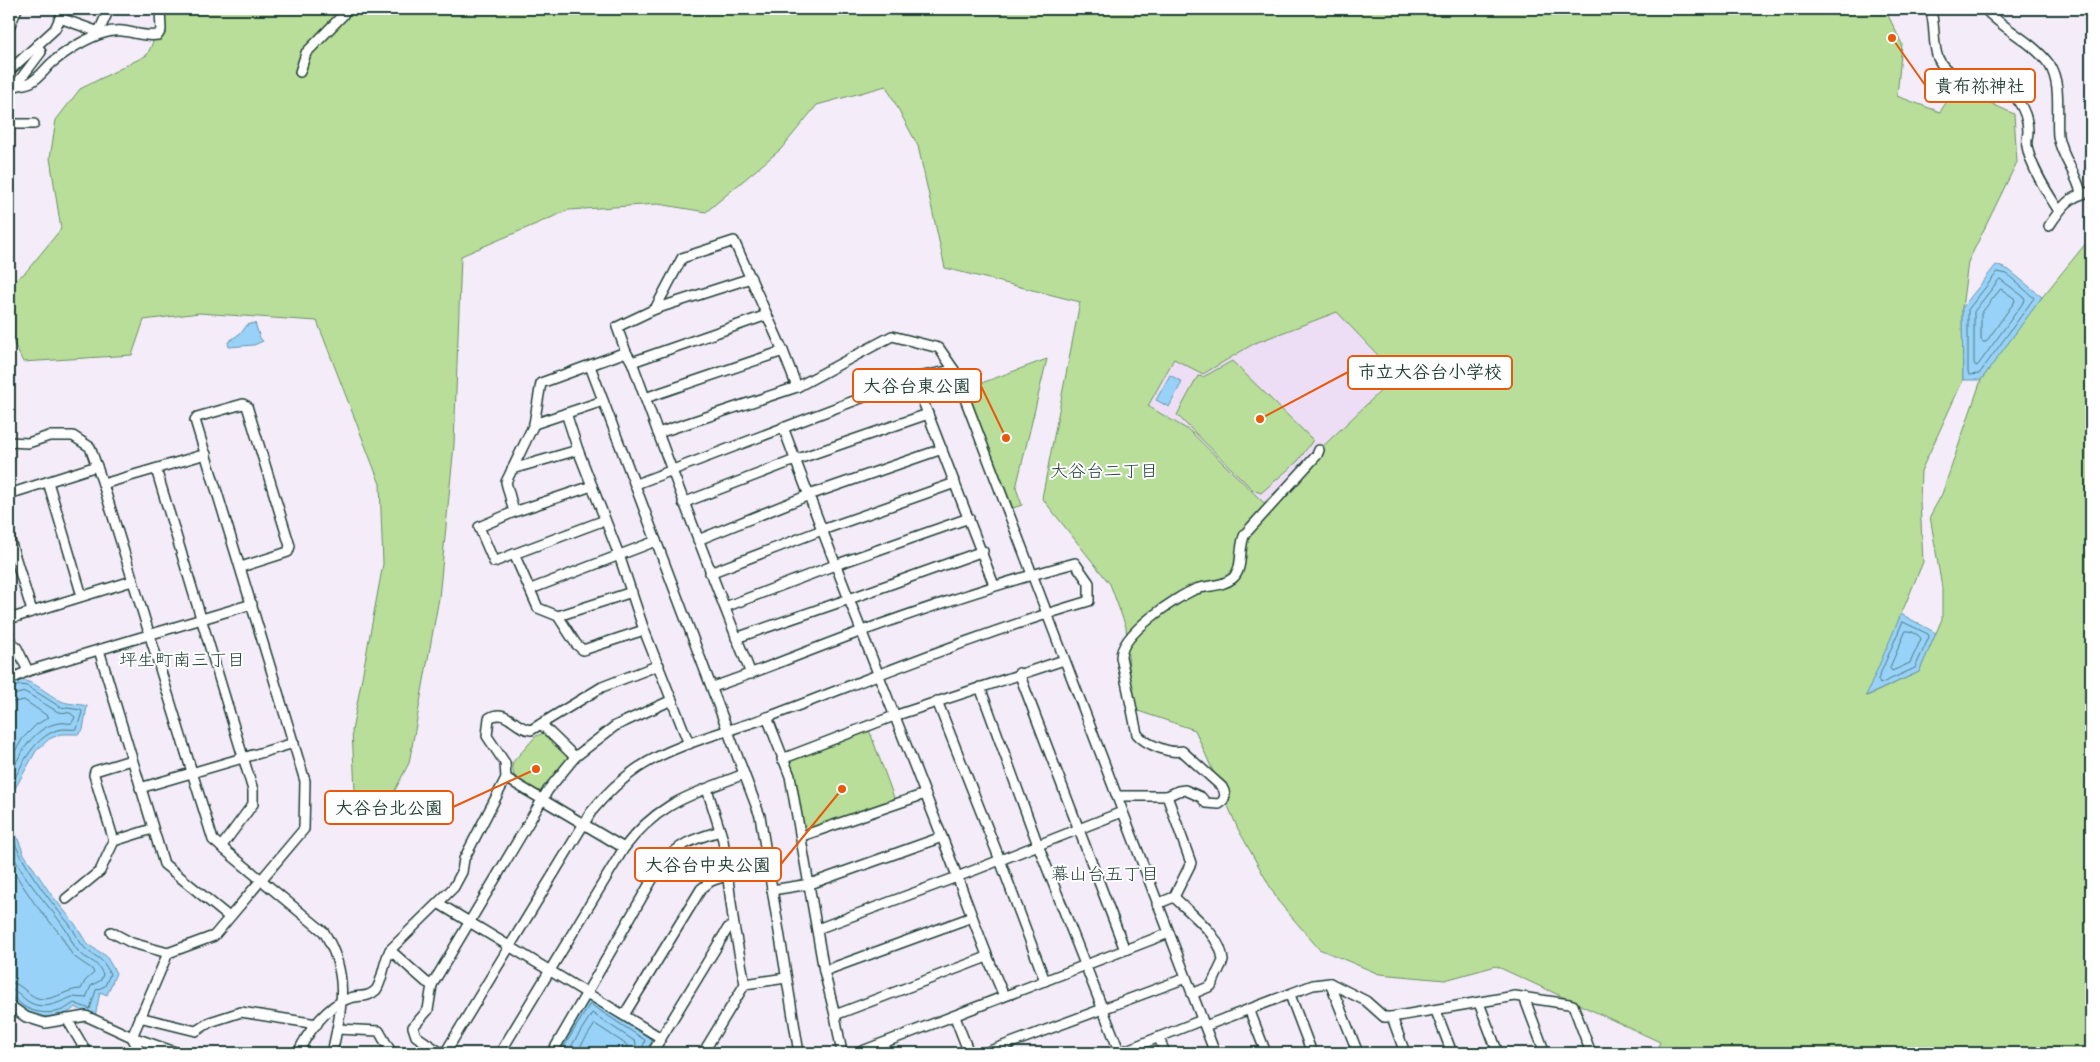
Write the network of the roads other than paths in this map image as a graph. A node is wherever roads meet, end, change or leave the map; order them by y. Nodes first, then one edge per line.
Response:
1 (17, 9) edge
2 (64, 9) edge
3 (109, 9) edge
4 (160, 9) edge
5 (344, 9) edge
6 (1930, 9) edge
7 (1985, 9) edge
8 (60, 18) junction
9 (9, 28) edge
10 (37, 45) junction
11 (9, 71) edge
12 (300, 72) dead end
13 (12, 86) edge
14 (9, 124) edge
15 (34, 124) dead end
16 (2091, 192) edge
17 (2081, 193) junction
18 (2059, 211) junction
19 (2049, 226) dead end
20 (751, 278) junction
21 (656, 309) junction
22 (768, 315) junction
23 (783, 351) junction
24 (626, 352) junction
25 (632, 362) junction
26 (590, 366) junction
27 (954, 370) junction
28 (914, 378) junction
29 (797, 387) junction
30 (645, 398) junction
31 (603, 401) junction
32 (566, 413) junction
33 (928, 414) junction
34 (534, 424) junction
35 (783, 427) junction
36 (658, 433) junction
37 (9, 442) edge
38 (942, 449) junction
39 (578, 450) junction
40 (1319, 450) dead end
41 (206, 454) junction
42 (795, 460) junction
43 (97, 466) junction
44 (156, 469) junction
45 (512, 469) junction
46 (673, 470) junction
47 (48, 482) junction
48 (955, 483) junction
49 (103, 484) junction
50 (636, 484) junction
51 (592, 486) junction
52 (9, 494) edge
53 (808, 495) junction
54 (683, 504) junction
55 (514, 512) junction
56 (969, 518) junction
57 (605, 520) junction
58 (822, 530) junction
59 (9, 537) edge
60 (698, 540) junction
61 (656, 541) junction
62 (983, 551) junction
63 (514, 554) junction
64 (619, 555) junction
65 (835, 565) junction
66 (241, 566) junction
67 (710, 573) junction
68 (1033, 574) junction
69 (132, 581) junction
70 (994, 585) junction
71 (531, 589) junction
72 (632, 592) junction
73 (82, 596) junction
74 (849, 599) junction
75 (252, 604) junction
76 (725, 607) junction
77 (32, 611) junction
78 (1046, 614) junction
79 (558, 616) junction
80 (201, 617) junction
81 (9, 619) edge
82 (644, 630) junction
83 (861, 632) junction
84 (150, 634) junction
85 (736, 638) junction
86 (9, 639) edge
87 (99, 650) junction
88 (1064, 660) junction
89 (659, 665) junction
90 (28, 671) junction
91 (750, 674) junction
92 (878, 674) junction
93 (1019, 674) junction
94 (9, 680) edge
95 (980, 686) junction
96 (713, 687) junction
97 (672, 700) junction
98 (937, 701) junction
99 (894, 716) junction
100 (767, 717) junction
101 (541, 724) junction
102 (729, 731) junction
103 (294, 743) junction
104 (688, 744) junction
105 (575, 756) junction
106 (244, 757) junction
107 (782, 759) junction
108 (131, 760) junction
109 (192, 773) junction
110 (744, 774) junction
111 (506, 778) junction
112 (140, 788) junction
113 (707, 789) junction
114 (925, 794) junction
115 (1117, 796) junction
116 (1167, 796) junction
117 (543, 800) junction
118 (1122, 812) junction
119 (583, 824) junction
120 (1079, 828) junction
121 (152, 829) junction
122 (720, 831) junction
123 (802, 836) junction
124 (942, 837) junction
125 (114, 841) junction
126 (1038, 845) junction
127 (221, 846) junction
128 (624, 848) junction
129 (1000, 860) junction
130 (728, 875) junction
131 (957, 877) junction
132 (261, 880) junction
133 (810, 884) junction
134 (772, 890) junction
135 (1174, 898) junction
136 (66, 899) dead end
137 (438, 903) junction
138 (1157, 904) junction
139 (230, 917) junction
140 (972, 917) junction
141 (469, 923) junction
142 (734, 926) junction
143 (817, 929) junction
144 (111, 932) dead end
145 (1169, 933) junction
146 (510, 947) junction
147 (390, 950) junction
148 (1125, 950) junction
149 (168, 953) junction
150 (987, 957) junction
151 (1085, 966) junction
152 (550, 971) junction
153 (824, 971) junction
154 (786, 978) junction
155 (1186, 978) junction
156 (1045, 981) junction
157 (1330, 983) junction
158 (745, 984) junction
159 (432, 985) junction
160 (587, 993) junction
161 (1192, 994) junction
162 (1290, 995) junction
163 (1004, 996) junction
164 (1524, 997) junction
165 (342, 1003) junction
166 (1479, 1003) junction
167 (9, 1005) edge
168 (1102, 1009) junction
169 (1249, 1009) junction
170 (1436, 1011) junction
171 (835, 1014) junction
172 (624, 1016) junction
173 (139, 1017) junction
174 (955, 1017) junction
175 (1392, 1017) junction
176 (67, 1019) junction
177 (1203, 1023) junction
178 (317, 1024) junction
179 (337, 1029) junction
180 (132, 1037) junction
181 (661, 1038) junction
182 (1159, 1038) junction
183 (1010, 1049) edge
184 (87, 1053) edge
185 (140, 1053) edge
186 (178, 1053) edge
187 (298, 1053) edge
188 (332, 1053) edge
189 (390, 1053) edge
190 (441, 1053) edge
191 (445, 1053) edge
192 (500, 1053) edge
193 (552, 1053) edge
194 (652, 1053) edge
195 (703, 1053) edge
196 (799, 1053) edge
197 (842, 1053) edge
198 (857, 1053) edge
199 (969, 1053) edge
200 (984, 1053) edge
201 (1120, 1053) edge
202 (1164, 1053) edge
203 (1215, 1053) edge
204 (1266, 1053) edge
205 (1312, 1053) edge
206 (1358, 1053) edge
207 (1405, 1053) edge
208 (1452, 1053) edge
209 (1498, 1053) edge
210 (1545, 1053) edge
211 (1591, 1053) edge

1 - 9 street
2 - 8 street
3 - 8 street
4 - 13 street
5 - 12 street
6 - 18 street
7 - 17 street
8 - 10 street
10 - 11 street
10 - 13 street
14 - 15 street
16 - 17 street
17 - 18 street
18 - 19 street
20 - 21 street
20 - 21 street
20 - 22 street
21 - 24 street
22 - 23 street
22 - 25 street
23 - 29 street
23 - 30 street
24 - 25 street
24 - 26 street
25 - 30 street
26 - 31 street
26 - 34 street
27 - 28 street
27 - 29 street
27 - 68 street
28 - 33 street
28 - 35 street
29 - 36 street
30 - 36 street
31 - 32 street
31 - 50 street
32 - 34 street
32 - 39 street
33 - 38 street
33 - 42 street
34 - 45 street
35 - 42 street
35 - 46 street
36 - 46 street
37 - 43 street
38 - 48 street
38 - 53 street
39 - 45 street
39 - 51 street
40 - 116 street
41 - 44 street
41 - 66 street
41 - 66 street
42 - 53 street
42 - 54 street
43 - 47 street
43 - 49 street
44 - 49 street
44 - 80 street
45 - 55 street
46 - 50 street
46 - 54 street
47 - 52 street
47 - 73 street
48 - 56 street
48 - 58 street
49 - 69 street
50 - 61 street
51 - 55 street
51 - 57 street
53 - 58 street
53 - 60 street
54 - 60 street
55 - 63 street
56 - 62 street
56 - 65 street
57 - 63 street
57 - 64 street
58 - 65 street
58 - 67 street
59 - 77 street
60 - 67 street
61 - 64 street
61 - 96 street
62 - 70 street
62 - 74 street
63 - 71 street
64 - 71 street
64 - 72 street
65 - 74 street
65 - 76 street
66 - 75 street
67 - 76 street
68 - 70 street
68 - 78 street
68 - 78 street
69 - 73 street
69 - 84 street
70 - 83 street
71 - 79 street
72 - 79 street
72 - 82 street
73 - 77 street
74 - 83 street
74 - 85 street
75 - 80 street
75 - 103 street
76 - 85 street
77 - 81 street
78 - 88 street
78 - 92 street
79 - 82 street
80 - 84 street
80 - 106 street
82 - 89 street
83 - 91 street
83 - 92 street
84 - 87 street
84 - 109 street
85 - 91 street
86 - 90 street
87 - 90 street
87 - 108 street
88 - 93 street
88 - 115 street
89 - 97 street
89 - 101 street
90 - 94 street
91 - 96 street
92 - 99 street
92 - 100 street
93 - 95 street
93 - 120 street
95 - 98 street
95 - 126 street
96 - 102 street
97 - 104 street
97 - 105 street
98 - 99 street
98 - 129 street
99 - 107 street
99 - 114 street
100 - 102 street
100 - 107 street
101 - 105 street
101 - 111 street
102 - 104 street
102 - 110 street
103 - 106 street
103 - 132 street
104 - 119 street
105 - 117 street
106 - 109 street
106 - 127 street
107 - 123 street
108 - 112 street
108 - 125 street
109 - 112 street
109 - 127 street
110 - 113 street
110 - 134 street
111 - 117 street
111 - 137 street
112 - 121 street
113 - 122 street
113 - 128 street
114 - 123 street
114 - 124 street
115 - 116 street
115 - 118 street
116 - 135 street
117 - 119 street
117 - 141 street
118 - 120 street
118 - 138 street
119 - 128 street
119 - 146 street
120 - 126 street
120 - 148 street
121 - 125 street
121 - 139 street
122 - 130 street
122 - 160 street
123 - 133 street
124 - 131 street
124 - 133 street
125 - 136 street
126 - 129 street
126 - 151 street
127 - 132 street
128 - 152 street
129 - 131 street
129 - 156 street
130 - 142 street
130 - 172 street
131 - 140 street
131 - 143 street
132 - 139 street
132 - 165 street
133 - 134 street
133 - 143 street
134 - 154 street
135 - 138 street
135 - 161 street
137 - 141 street
137 - 147 street
138 - 145 street
139 - 149 street
140 - 150 street
140 - 153 street
141 - 146 street
141 - 159 street
142 - 158 street
142 - 181 street
143 - 153 street
144 - 149 street
145 - 148 street
145 - 155 street
146 - 152 street
146 - 191 street
147 - 159 street
147 - 165 street
148 - 151 street
149 - 173 street
150 - 163 street
150 - 171 street
151 - 156 street
151 - 168 street
152 - 160 street
152 - 192 street
153 - 171 street
154 - 158 street
154 - 196 street
155 - 161 street
155 - 168 street
156 - 163 street
157 - 162 street
157 - 175 street
157 - 206 street
158 - 195 street
159 - 190 street
160 - 172 street
160 - 193 street
161 - 177 street
162 - 169 street
162 - 205 street
163 - 174 street
164 - 166 street
164 - 210 street
164 - 211 street
165 - 178 street
165 - 179 street
166 - 170 street
166 - 209 street
167 - 176 street
168 - 183 street
168 - 201 street
169 - 177 street
169 - 204 street
170 - 175 street
170 - 208 street
171 - 197 street
172 - 181 street
173 - 178 street
173 - 180 street
174 - 198 street
174 - 199 street
175 - 207 street
176 - 180 street
176 - 184 street
177 - 182 street
177 - 203 street
178 - 187 street
179 - 188 street
179 - 189 street
180 - 185 street
180 - 186 street
181 - 194 street
182 - 201 street
182 - 202 street
183 - 200 street

